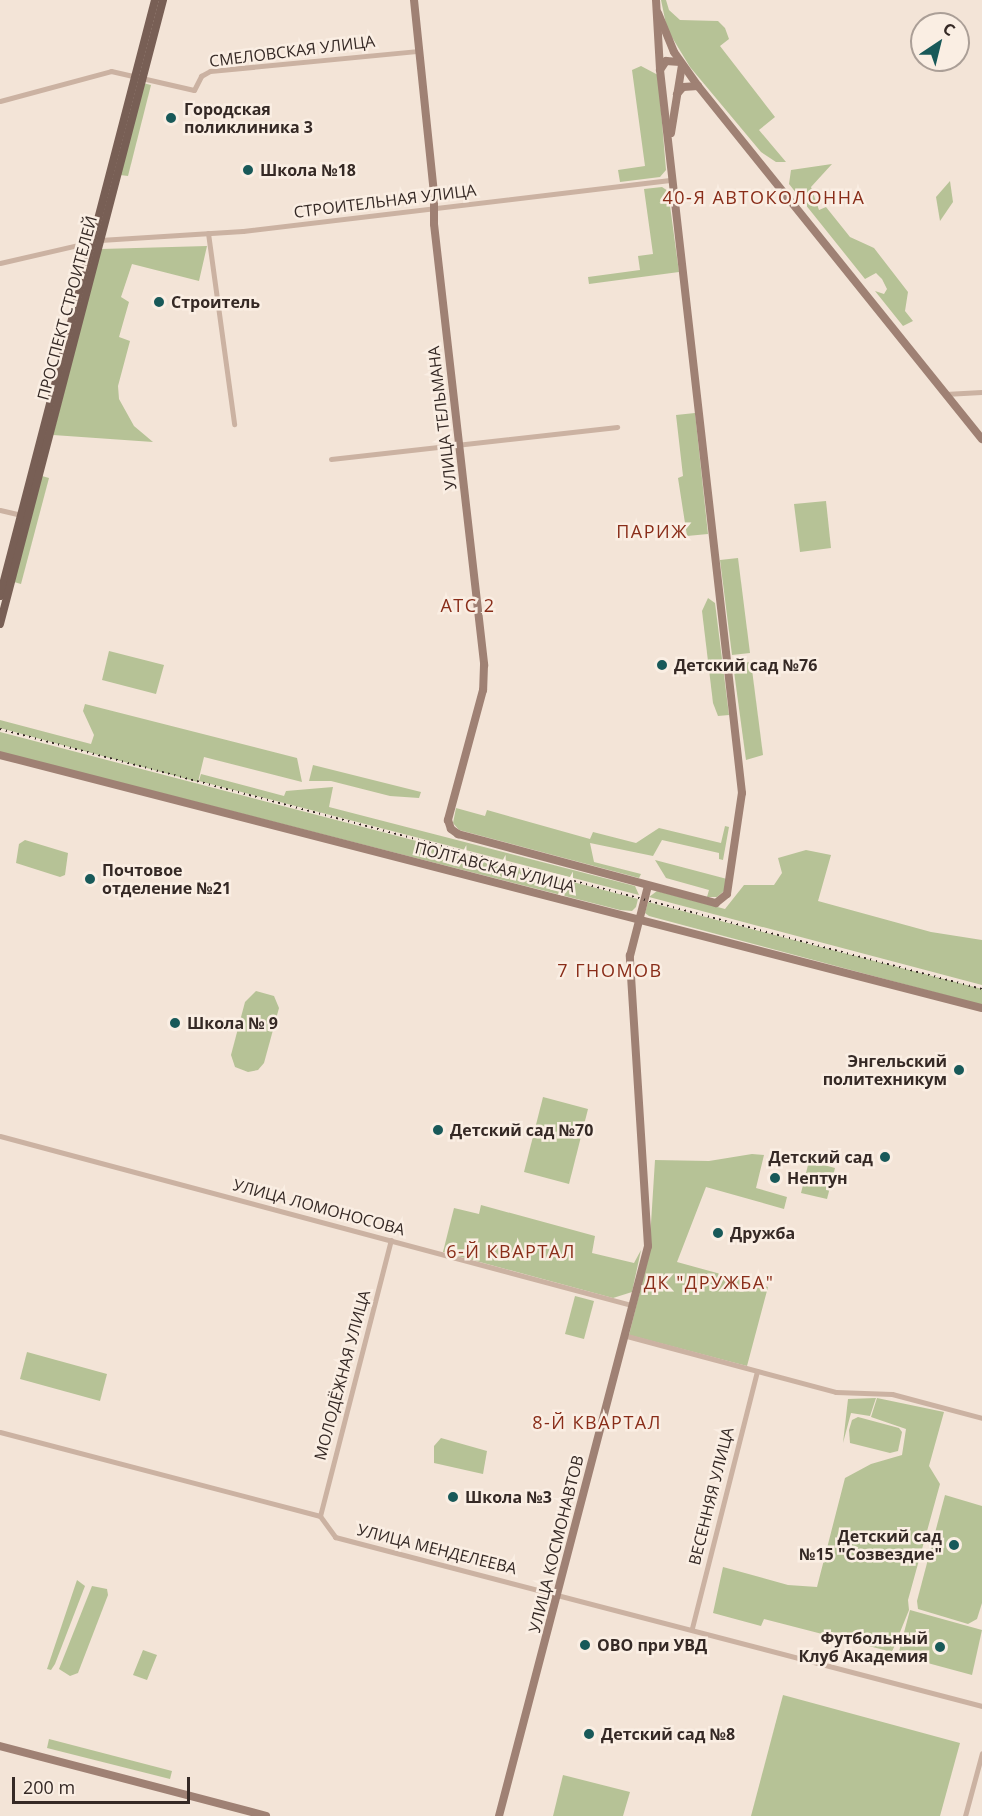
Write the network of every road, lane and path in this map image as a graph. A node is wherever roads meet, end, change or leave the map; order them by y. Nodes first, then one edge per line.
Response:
1 (155, 0) edge
2 (163, 0) edge
3 (414, 0) edge
4 (656, 0) edge
5 (658, 12) junction
6 (419, 51) junction
7 (681, 64) junction
8 (660, 70) junction
9 (139, 77) junction
10 (698, 86) junction
11 (675, 98) junction
12 (0, 101) edge
13 (669, 150) junction
14 (672, 180) junction
15 (434, 208) junction
16 (208, 233) junction
17 (96, 241) junction
18 (0, 263) edge
19 (982, 392) edge
20 (945, 394) junction
21 (234, 424) dead end
22 (617, 427) dead end
23 (982, 439) edge
24 (458, 443) junction
25 (331, 459) dead end
26 (0, 510) edge
27 (21, 515) junction
28 (0, 596) edge
29 (0, 624) edge
30 (0, 755) edge
31 (451, 829) joint
32 (648, 886) junction
33 (640, 918) junction
34 (982, 1008) edge
35 (0, 1136) edge
36 (391, 1240) junction
37 (631, 1305) junction
38 (623, 1335) junction
39 (757, 1371) junction
40 (982, 1418) edge
41 (0, 1432) edge
42 (320, 1516) junction
43 (558, 1594) junction
44 (692, 1628) junction
45 (982, 1706) edge
46 (0, 1746) edge
47 (982, 1753) edge
48 (266, 1816) edge
49 (499, 1816) edge
50 (965, 1816) edge

1 - 9 main road, ПРОСПЕКТ СТРОИТЕЛЕЙ
2 - 9 main road, ПРОСПЕКТ СТРОИТЕЛЕЙ
3 - 6 street, УЛИЦА ТЕЛЬМАНА
4 - 5 street
5 - 7 street
5 - 8 street
6 - 9 street, СМЕЛОВСКАЯ УЛИЦА
6 - 15 street, УЛИЦА ТЕЛЬМАНА
7 - 8 street
7 - 10 street
7 - 11 street
8 - 13 street
9 - 12 street
9 - 17 main road, ПРОСПЕКТ СТРОИТЕЛЕЙ
10 - 11 street
10 - 20 street
11 - 13 street
13 - 14 street
14 - 15 street, СТРОИТЕЛЬНАЯ УЛИЦА
14 - 32 street, ПОЛТАВСКАЯ УЛИЦА
15 - 16 street, СТРОИТЕЛЬНАЯ УЛИЦА
15 - 24 street, УЛИЦА ТЕЛЬМАНА
16 - 17 street, СТРОИТЕЛЬНАЯ УЛИЦА
16 - 21 street
17 - 18 street, СТРОИТЕЛЬНАЯ УЛИЦА
17 - 27 main road, ПРОСПЕКТ СТРОИТЕЛЕЙ
17 - 29 main road, ПРОСПЕКТ СТРОИТЕЛЕЙ
19 - 20 street
20 - 23 street
22 - 24 street
24 - 25 street
24 - 31 street, УЛИЦА ТЕЛЬМАНА
26 - 27 street
27 - 28 main road, ПРОСПЕКТ СТРОИТЕЛЕЙ
30 - 33 street, ПОЛТАВСКАЯ УЛИЦА
31 - 32 street, ПОЛТАВСКАЯ УЛИЦА
32 - 33 street, УЛИЦА КОСМОНАВТОВ
33 - 34 street, ПОЛТАВСКАЯ УЛИЦА
33 - 37 street, УЛИЦА КОСМОНАВТОВ
35 - 36 street, УЛИЦА ЛОМОНОСОВА
36 - 37 street, УЛИЦА ЛОМОНОСОВА
36 - 42 street, МОЛОДЁЖНАЯ УЛИЦА
37 - 38 street, УЛИЦА КОСМОНАВТОВ
38 - 39 street
38 - 43 street, УЛИЦА КОСМОНАВТОВ
39 - 40 street
39 - 44 street, ВЕСЕННЯЯ УЛИЦА
41 - 42 street
42 - 43 street, УЛИЦА МЕНДЕЛЕЕВА
43 - 44 street, УЛИЦА МЕНДЕЛЕЕВА
43 - 49 street, УЛИЦА КОСМОНАВТОВ
44 - 45 street, УЛИЦА МЕНДЕЛЕЕВА
46 - 48 street
47 - 50 street

